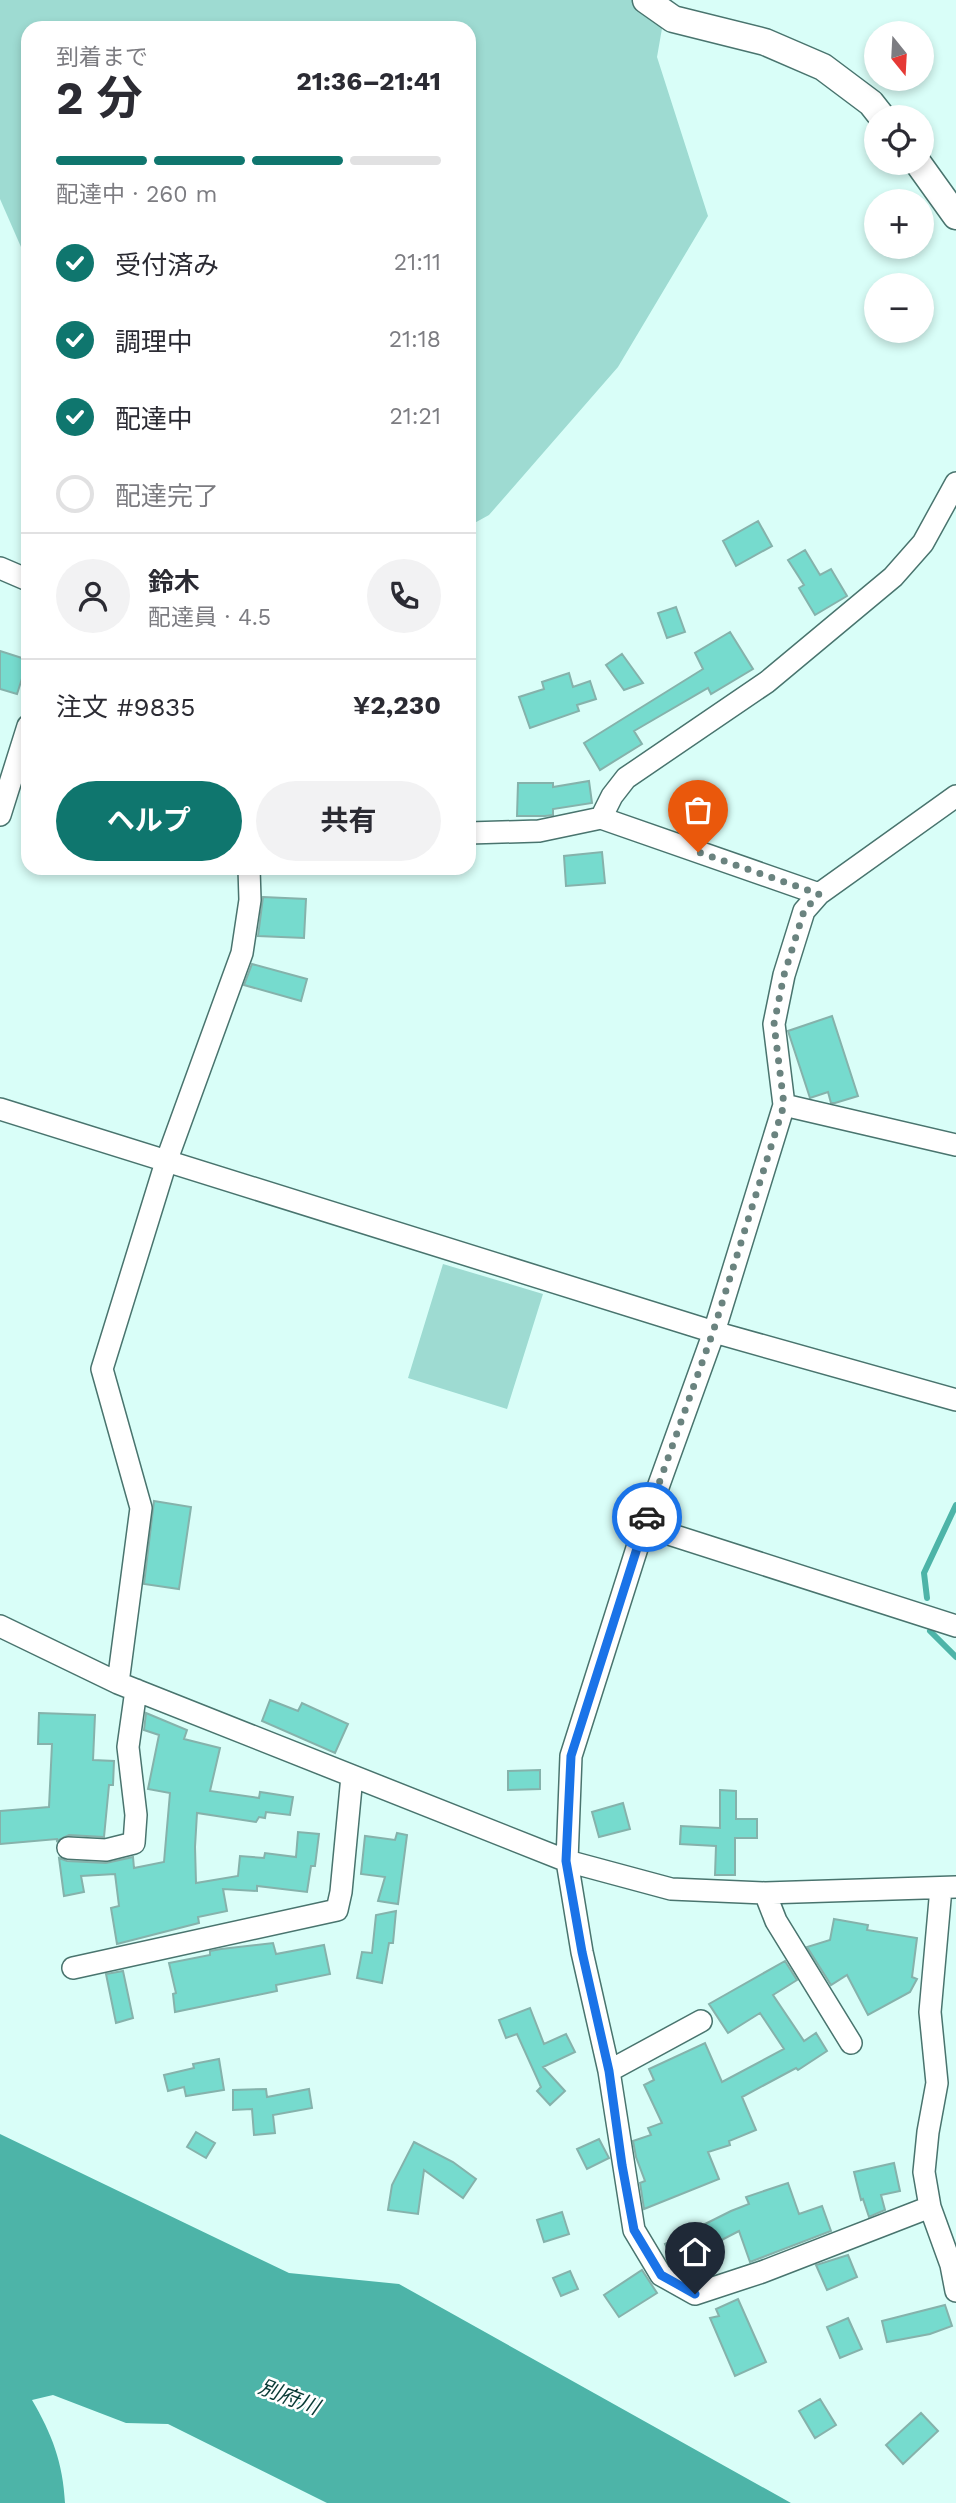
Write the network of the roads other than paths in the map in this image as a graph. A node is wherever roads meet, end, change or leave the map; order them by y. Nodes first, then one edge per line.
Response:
1 (646, 0) edge
2 (873, 105) edge
3 (927, 175) edge
4 (956, 216) edge
5 (956, 483) edge
6 (0, 568) edge
7 (21, 577) edge
8 (21, 748) edge
9 (956, 796) edge
10 (0, 815) edge
11 (601, 818) junction
12 (476, 833) edge
13 (248, 875) edge
14 (819, 894) junction
15 (784, 1105) junction
16 (0, 1109) edge
17 (956, 1145) edge
18 (166, 1162) junction
19 (713, 1332) junction
20 (956, 1400) edge
21 (643, 1526) junction
22 (0, 1626) edge
23 (956, 1626) edge
24 (127, 1686) junction
25 (352, 1776) junction
26 (68, 1848) dead end
27 (566, 1861) junction
28 (949, 1888) edge
29 (765, 1893) junction
30 (73, 1968) dead end
31 (701, 2021) dead end
32 (851, 2043) dead end
33 (609, 2071) junction
34 (930, 2207) junction
35 (956, 2291) edge

1 - 2 main road
3 - 4 main road
5 - 11 street
6 - 7 street
8 - 10 street
9 - 14 street
11 - 12 street
11 - 14 street
13 - 18 street
14 - 15 street
15 - 17 street
15 - 19 street
16 - 18 street
18 - 19 street
18 - 24 street
19 - 20 street
19 - 21 street
21 - 23 street
21 - 27 street
22 - 24 street
24 - 25 street
24 - 26 street
25 - 27 street
25 - 30 street
27 - 29 street
27 - 33 street
28 - 29 street
28 - 34 street
29 - 32 street
31 - 33 street
33 - 34 street
34 - 35 street

